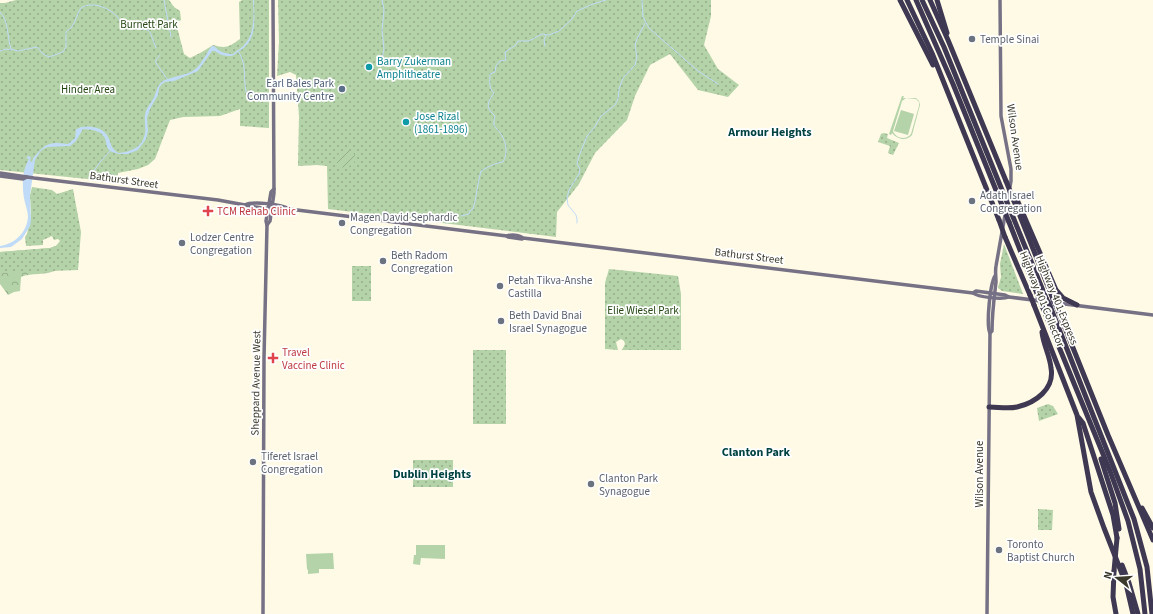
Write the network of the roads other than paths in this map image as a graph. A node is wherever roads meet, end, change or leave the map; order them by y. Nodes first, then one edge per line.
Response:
1 (273, 0) edge
2 (900, 0) edge
3 (907, 0) edge
4 (916, 0) edge
5 (922, 0) edge
6 (930, 0) edge
7 (937, 0) edge
8 (1000, 0) edge
9 (947, 38) junction
10 (943, 81) junction
11 (0, 173) edge
12 (0, 176) edge
13 (24, 177) junction
14 (1014, 198) junction
15 (270, 206) junction
16 (992, 295) junction
17 (1077, 305) junction
18 (1153, 315) edge
19 (1042, 327) junction
20 (989, 407) junction
21 (1077, 415) junction
22 (1100, 447) junction
23 (1129, 484) junction
24 (1104, 528) junction
25 (1153, 528) edge
26 (1117, 538) junction
27 (1153, 540) edge
28 (1147, 567) junction
29 (1153, 590) edge
30 (262, 614) edge
31 (986, 614) edge
32 (1116, 614) edge
33 (1133, 614) edge
34 (1138, 614) edge
35 (1145, 614) edge
36 (1152, 614) edge

1 - 15 main road, Sheppard Avenue West
2 - 10 highway
3 - 10 highway, Highway 401 Collector
4 - 22 highway, Highway 401 Express, bridge
5 - 28 highway, Highway 401 Express, bridge
6 - 9 highway, Highway 401 Collector
7 - 9 highway
8 - 16 main road, Wilson Avenue
9 - 14 highway, Highway 401 Collector, bridge
10 - 19 highway, Highway 401 Collector, bridge
11 - 13 main road, Bathurst Street
12 - 13 main road, Bathurst Street
13 - 15 main road, Bathurst Street
14 - 17 highway
14 - 23 highway, Highway 401 Collector, bridge
15 - 16 main road, Bathurst Street
15 - 30 main road, Sheppard Avenue West
16 - 17 main road, Bathurst Street
16 - 20 main road, Wilson Avenue
17 - 18 main road, Bathurst Street
19 - 20 highway
19 - 21 highway, Highway 401 Collector
20 - 31 main road, Wilson Avenue
21 - 24 highway, Highway 401 Collector
21 - 26 highway
22 - 26 highway
22 - 35 highway, Highway 401 Express
23 - 25 highway
23 - 27 highway, Highway 401 Collector
24 - 33 highway, Highway 401 Collector
24 - 34 highway
26 - 32 highway, bridge
28 - 29 highway
28 - 36 highway, Highway 401 Express

